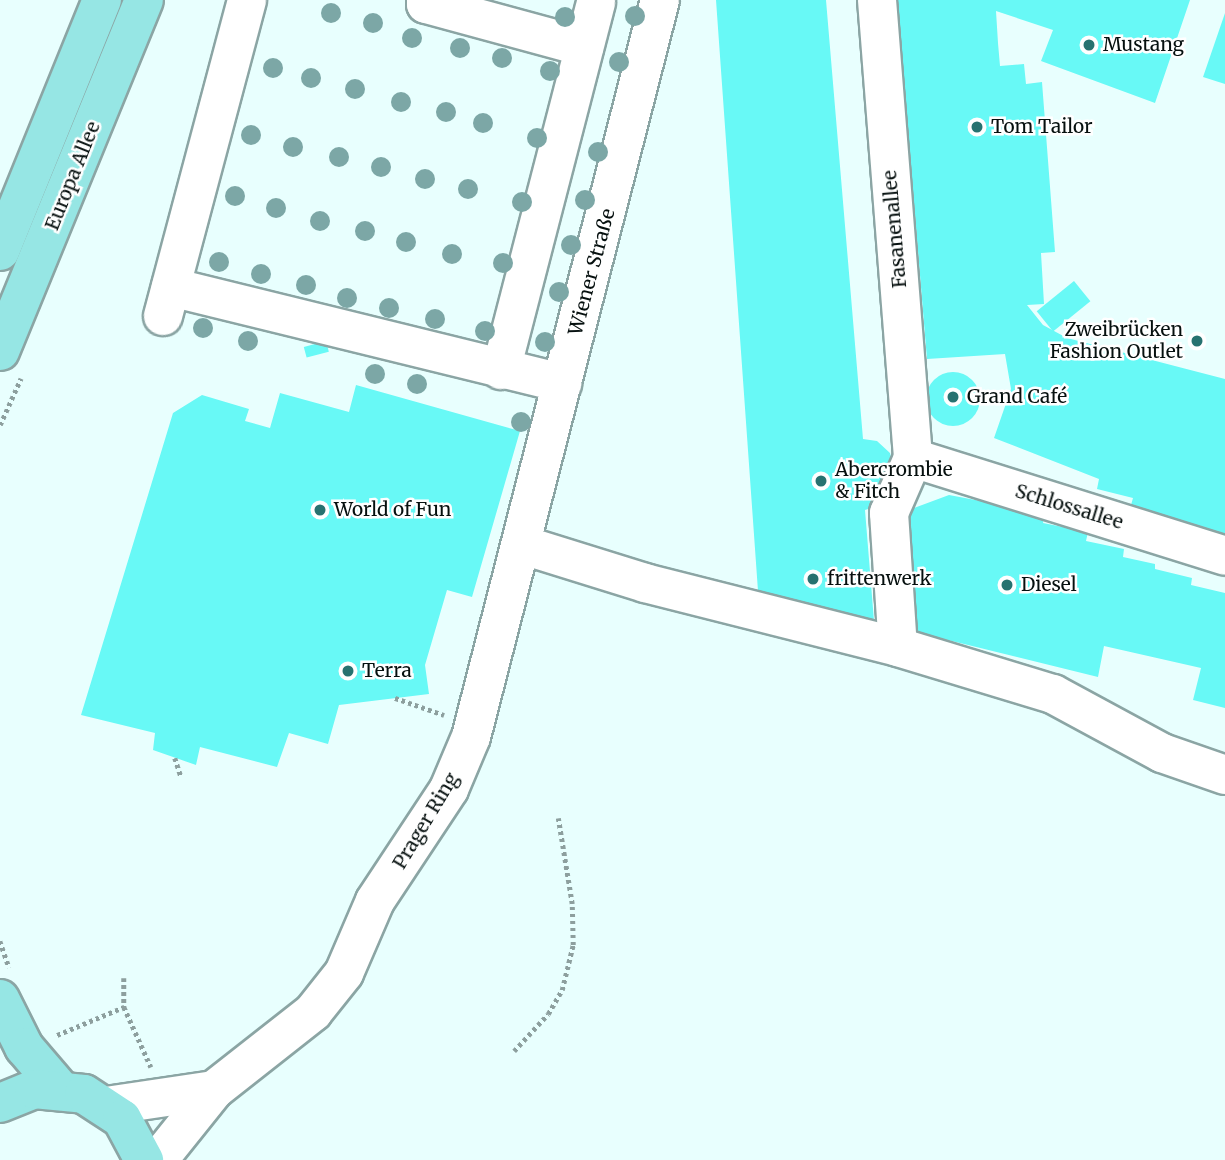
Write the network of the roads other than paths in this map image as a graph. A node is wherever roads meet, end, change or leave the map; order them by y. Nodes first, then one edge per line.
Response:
1 (102, 0) edge
2 (144, 0) edge
3 (247, 0) edge
4 (426, 0) edge
5 (660, 0) edge
6 (877, 0) edge
7 (596, 2) dead end
8 (584, 47) junction
9 (0, 251) edge
10 (0, 351) edge
11 (501, 370) junction
12 (562, 383) junction
13 (914, 458) junction
14 (523, 545) junction
15 (1225, 556) edge
16 (898, 647) junction
17 (1225, 775) edge
18 (0, 999) edge
19 (60, 1088) junction
20 (214, 1090) junction
21 (0, 1103) edge
22 (106, 1106) junction
23 (144, 1160) edge
24 (158, 1160) edge

1 - 9 main road, Europa Allee
2 - 10 main road, Europa Allee
3 - 11 street
4 - 8 street
5 - 12 street, Wiener Straße
6 - 13 street, Fasanenallee
7 - 8 street
8 - 11 street
11 - 12 street
12 - 14 street, Wiener Straße
13 - 15 street, Schlossallee
13 - 16 street
14 - 16 street
14 - 20 street, Prager Ring
16 - 17 street
18 - 19 main road
19 - 21 main road
19 - 22 main road
20 - 22 street
20 - 24 street
22 - 23 main road

